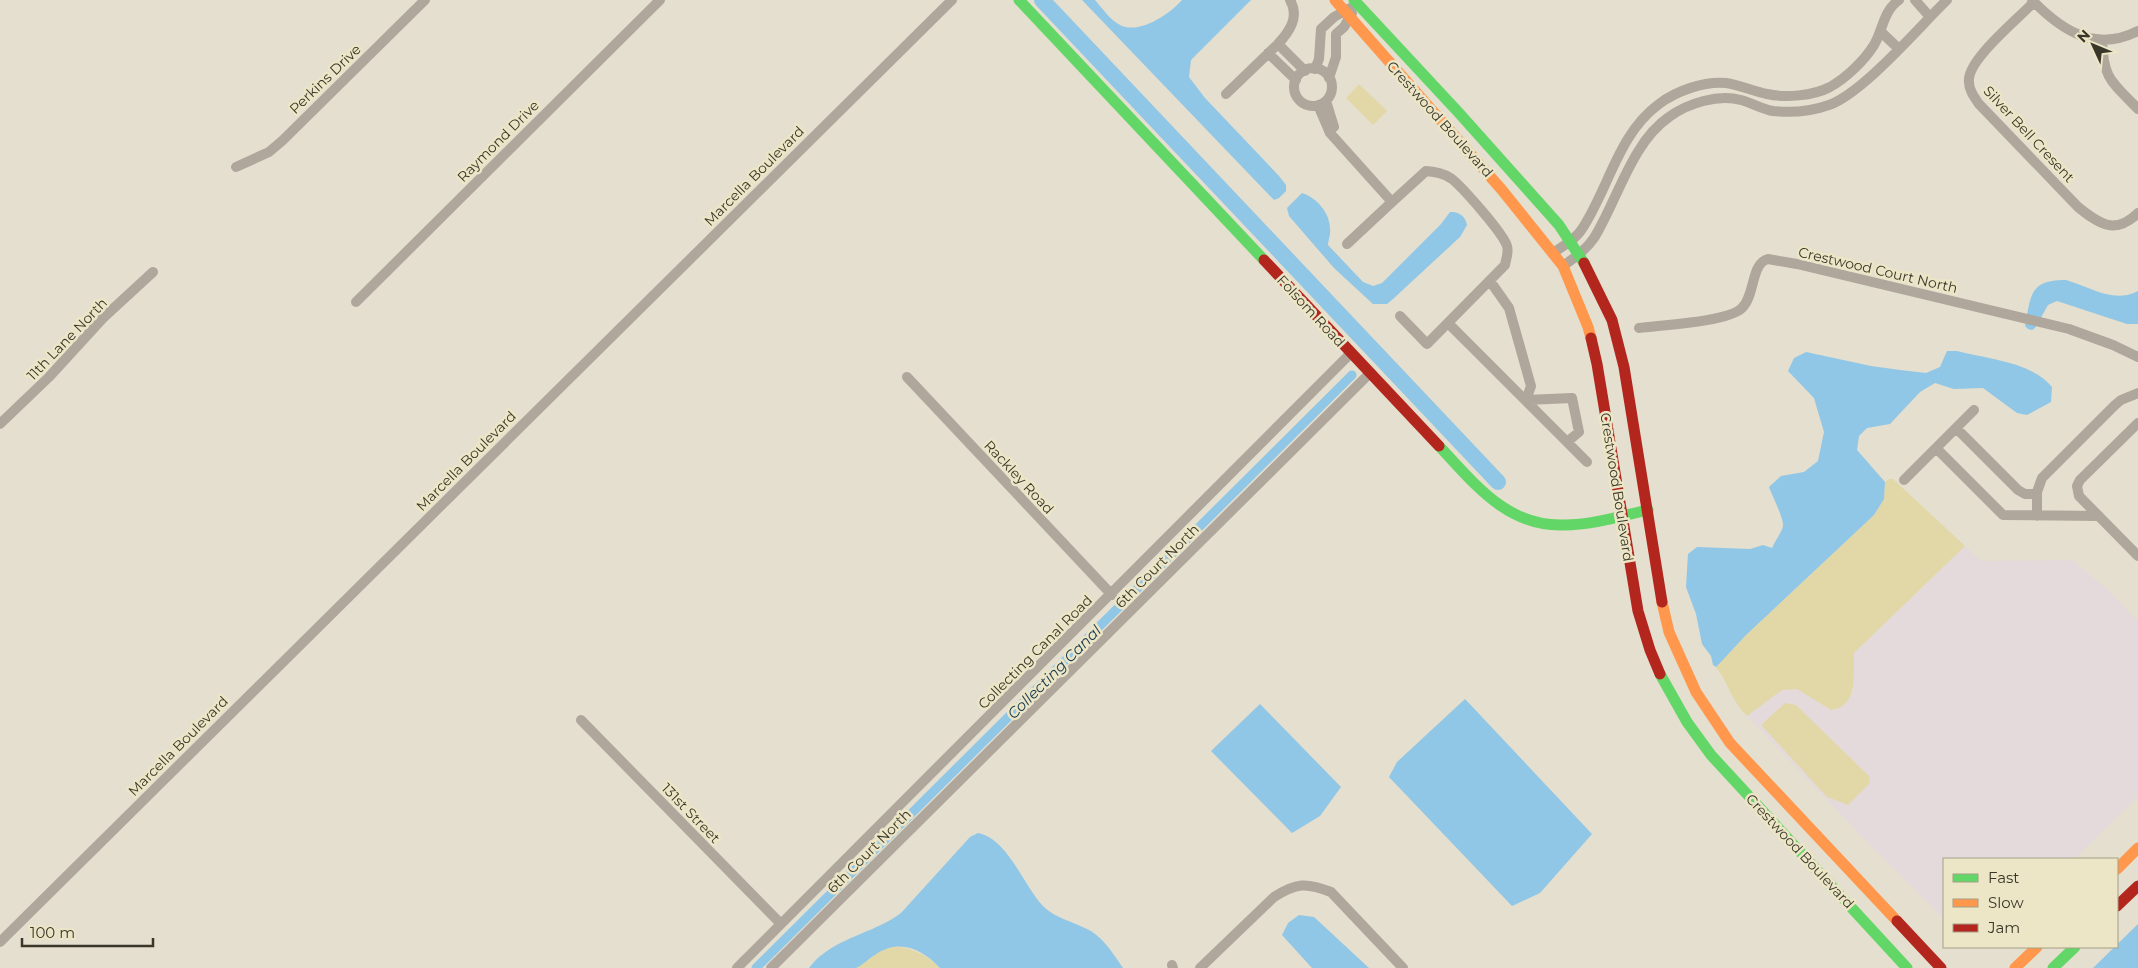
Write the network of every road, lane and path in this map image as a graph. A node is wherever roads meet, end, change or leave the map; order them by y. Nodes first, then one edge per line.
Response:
1 (426, 0) edge
2 (660, 0) edge
3 (952, 0) edge
4 (1019, 0) edge
5 (1290, 0) edge
6 (1335, 0) edge
7 (1899, 0) edge
8 (1915, 0) edge
9 (1947, 0) edge
10 (2033, 1) edge
11 (1356, 2) edge
12 (1347, 14) junction
13 (1930, 17) junction
14 (1880, 31) junction
15 (2138, 31) edge
16 (2102, 40) junction
17 (1898, 48) junction
18 (1273, 49) junction
19 (1304, 74) junction
20 (1329, 78) junction
21 (1226, 94) dead end
22 (1319, 104) junction
23 (2138, 109) edge
24 (236, 167) dead end
25 (1392, 202) junction
26 (2138, 213) edge
27 (1570, 241) junction
28 (1347, 244) dead end
29 (1553, 253) junction
30 (1579, 254) junction
31 (1563, 266) junction
32 (153, 272) dead end
33 (1490, 281) junction
34 (356, 302) dead end
35 (1400, 316) dead end
36 (1448, 323) junction
37 (1639, 328) dead end
38 (1351, 353) junction
39 (2138, 357) edge
40 (1370, 373) junction
41 (907, 377) dead end
42 (2138, 393) edge
43 (1526, 400) junction
44 (1974, 410) dead end
45 (2138, 423) edge
46 (0, 424) edge
47 (1956, 428) junction
48 (1567, 442) junction
49 (1936, 448) junction
50 (1587, 462) dead end
51 (1904, 480) dead end
52 (2037, 494) junction
53 (1648, 510) junction
54 (1621, 515) junction
55 (2037, 516) junction
56 (2099, 516) junction
57 (2138, 556) edge
58 (1112, 595) junction
59 (582, 720) dead end
60 (2138, 848) edge
61 (2118, 868) edge
62 (2138, 886) edge
63 (2118, 905) edge
64 (781, 924) junction
65 (0, 942) edge
66 (2036, 948) edge
67 (2074, 948) edge
68 (2058, 966) edge
69 (737, 968) edge
70 (771, 968) edge
71 (1200, 968) edge
72 (1403, 968) edge
73 (1907, 968) edge
74 (1941, 968) edge
75 (2015, 968) edge

1 - 24 street, Perkins Drive
2 - 34 street, Raymond Drive
3 - 65 street, Marcella Boulevard
4 - 38 main road, Folsom Road
5 - 18 street
6 - 12 main road, Crestwood Boulevard
7 - 14 street
8 - 13 street
9 - 13 street
10 - 16 street
10 - 26 street, Silver Bell Cresent
11 - 12 street
11 - 27 main road, Crestwood Boulevard
12 - 19 street
12 - 20 street
12 - 29 main road, Crestwood Boulevard
13 - 17 street
14 - 17 street
14 - 27 street
15 - 16 street
16 - 23 street
17 - 30 street
18 - 19 street
18 - 21 street
19 - 20 street
19 - 22 street
20 - 22 street
22 - 25 street
25 - 28 street
25 - 33 street
27 - 29 street
27 - 30 main road, Crestwood Boulevard
29 - 31 main road, Crestwood Boulevard
30 - 31 street
30 - 53 main road, Crestwood Boulevard
31 - 54 main road, Crestwood Boulevard
32 - 46 street, 11th Lane North
33 - 36 street
33 - 43 street
35 - 36 street
36 - 43 street
37 - 39 street, Crestwood Court North
38 - 40 main road, Folsom Road
38 - 58 street, Collecting Canal Road
40 - 54 main road, Folsom Road
40 - 70 street, 6th Court North
41 - 58 street, Rackley Road
42 - 52 street
43 - 48 street
43 - 48 street
44 - 47 street
45 - 56 street
47 - 49 street
47 - 52 street
48 - 50 street
49 - 51 street
49 - 55 street
52 - 55 street
53 - 54 main road, Folsom Road
53 - 74 main road, Crestwood Boulevard
54 - 73 main road, Crestwood Boulevard
55 - 56 street
56 - 57 street
58 - 64 street, Collecting Canal Road
59 - 64 street, 131st Street
60 - 61 main road
62 - 63 main road
64 - 69 street, Collecting Canal Road
66 - 75 main road
67 - 68 main road
71 - 72 street

